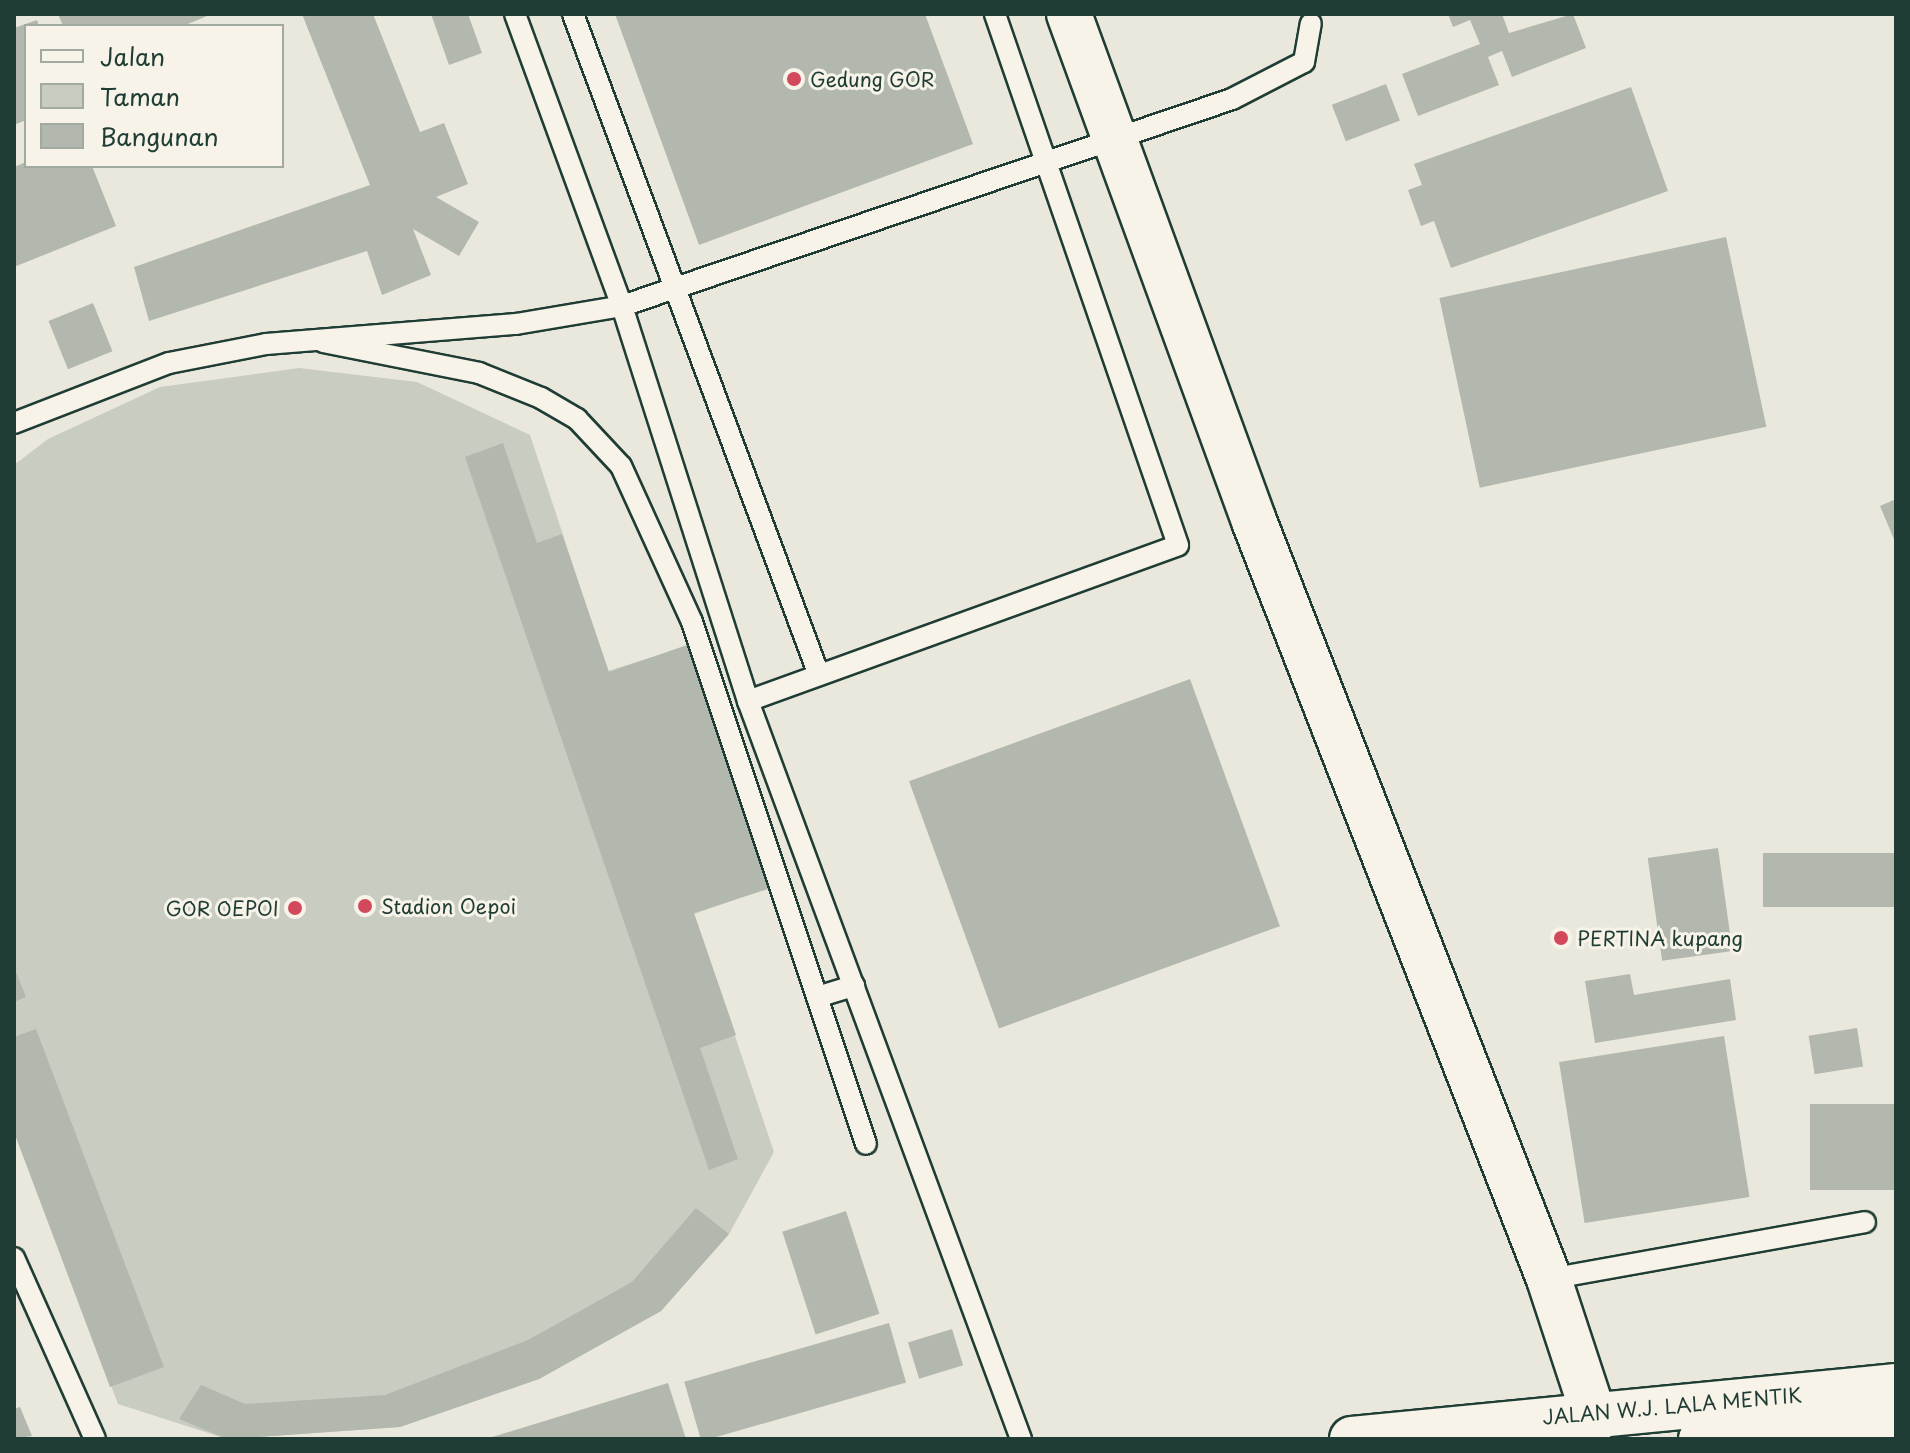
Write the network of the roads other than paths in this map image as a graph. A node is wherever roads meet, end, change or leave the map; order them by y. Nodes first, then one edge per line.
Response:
1 (515, 14) edge
2 (573, 14) edge
3 (995, 14) edge
4 (1069, 14) edge
5 (1311, 24) dead end
6 (1115, 141) junction
7 (1048, 162) junction
8 (678, 288) junction
9 (622, 306) junction
10 (320, 339) junction
11 (14, 423) edge
12 (819, 675) junction
13 (748, 701) junction
14 (854, 986) junction
15 (817, 997) junction
16 (866, 1144) dead end
17 (1865, 1222) dead end
18 (14, 1258) edge
19 (1549, 1279) junction
20 (1896, 1386) edge
21 (1803, 1421) edge
22 (1896, 1423) edge
23 (1590, 1426) edge
24 (95, 1439) edge
25 (1021, 1439) edge
26 (1352, 1439) edge
27 (1701, 1439) edge

1 - 9 lane
2 - 8 lane
3 - 7 lane
4 - 6 street
5 - 6 lane
6 - 7 lane
6 - 19 street
7 - 8 lane
7 - 12 lane
8 - 9 lane
8 - 12 lane
9 - 10 lane
9 - 13 lane
10 - 11 lane
10 - 15 lane
12 - 13 lane
13 - 14 lane
14 - 15 lane
14 - 25 lane
15 - 16 lane
17 - 19 lane
18 - 24 lane
19 - 23 street
20 - 21 street, JALAN W.J. LALA MENTIK
21 - 22 street
21 - 23 street, JALAN W.J. LALA MENTIK
21 - 27 street
23 - 26 street, JALAN W.J. LALA MENTIK

